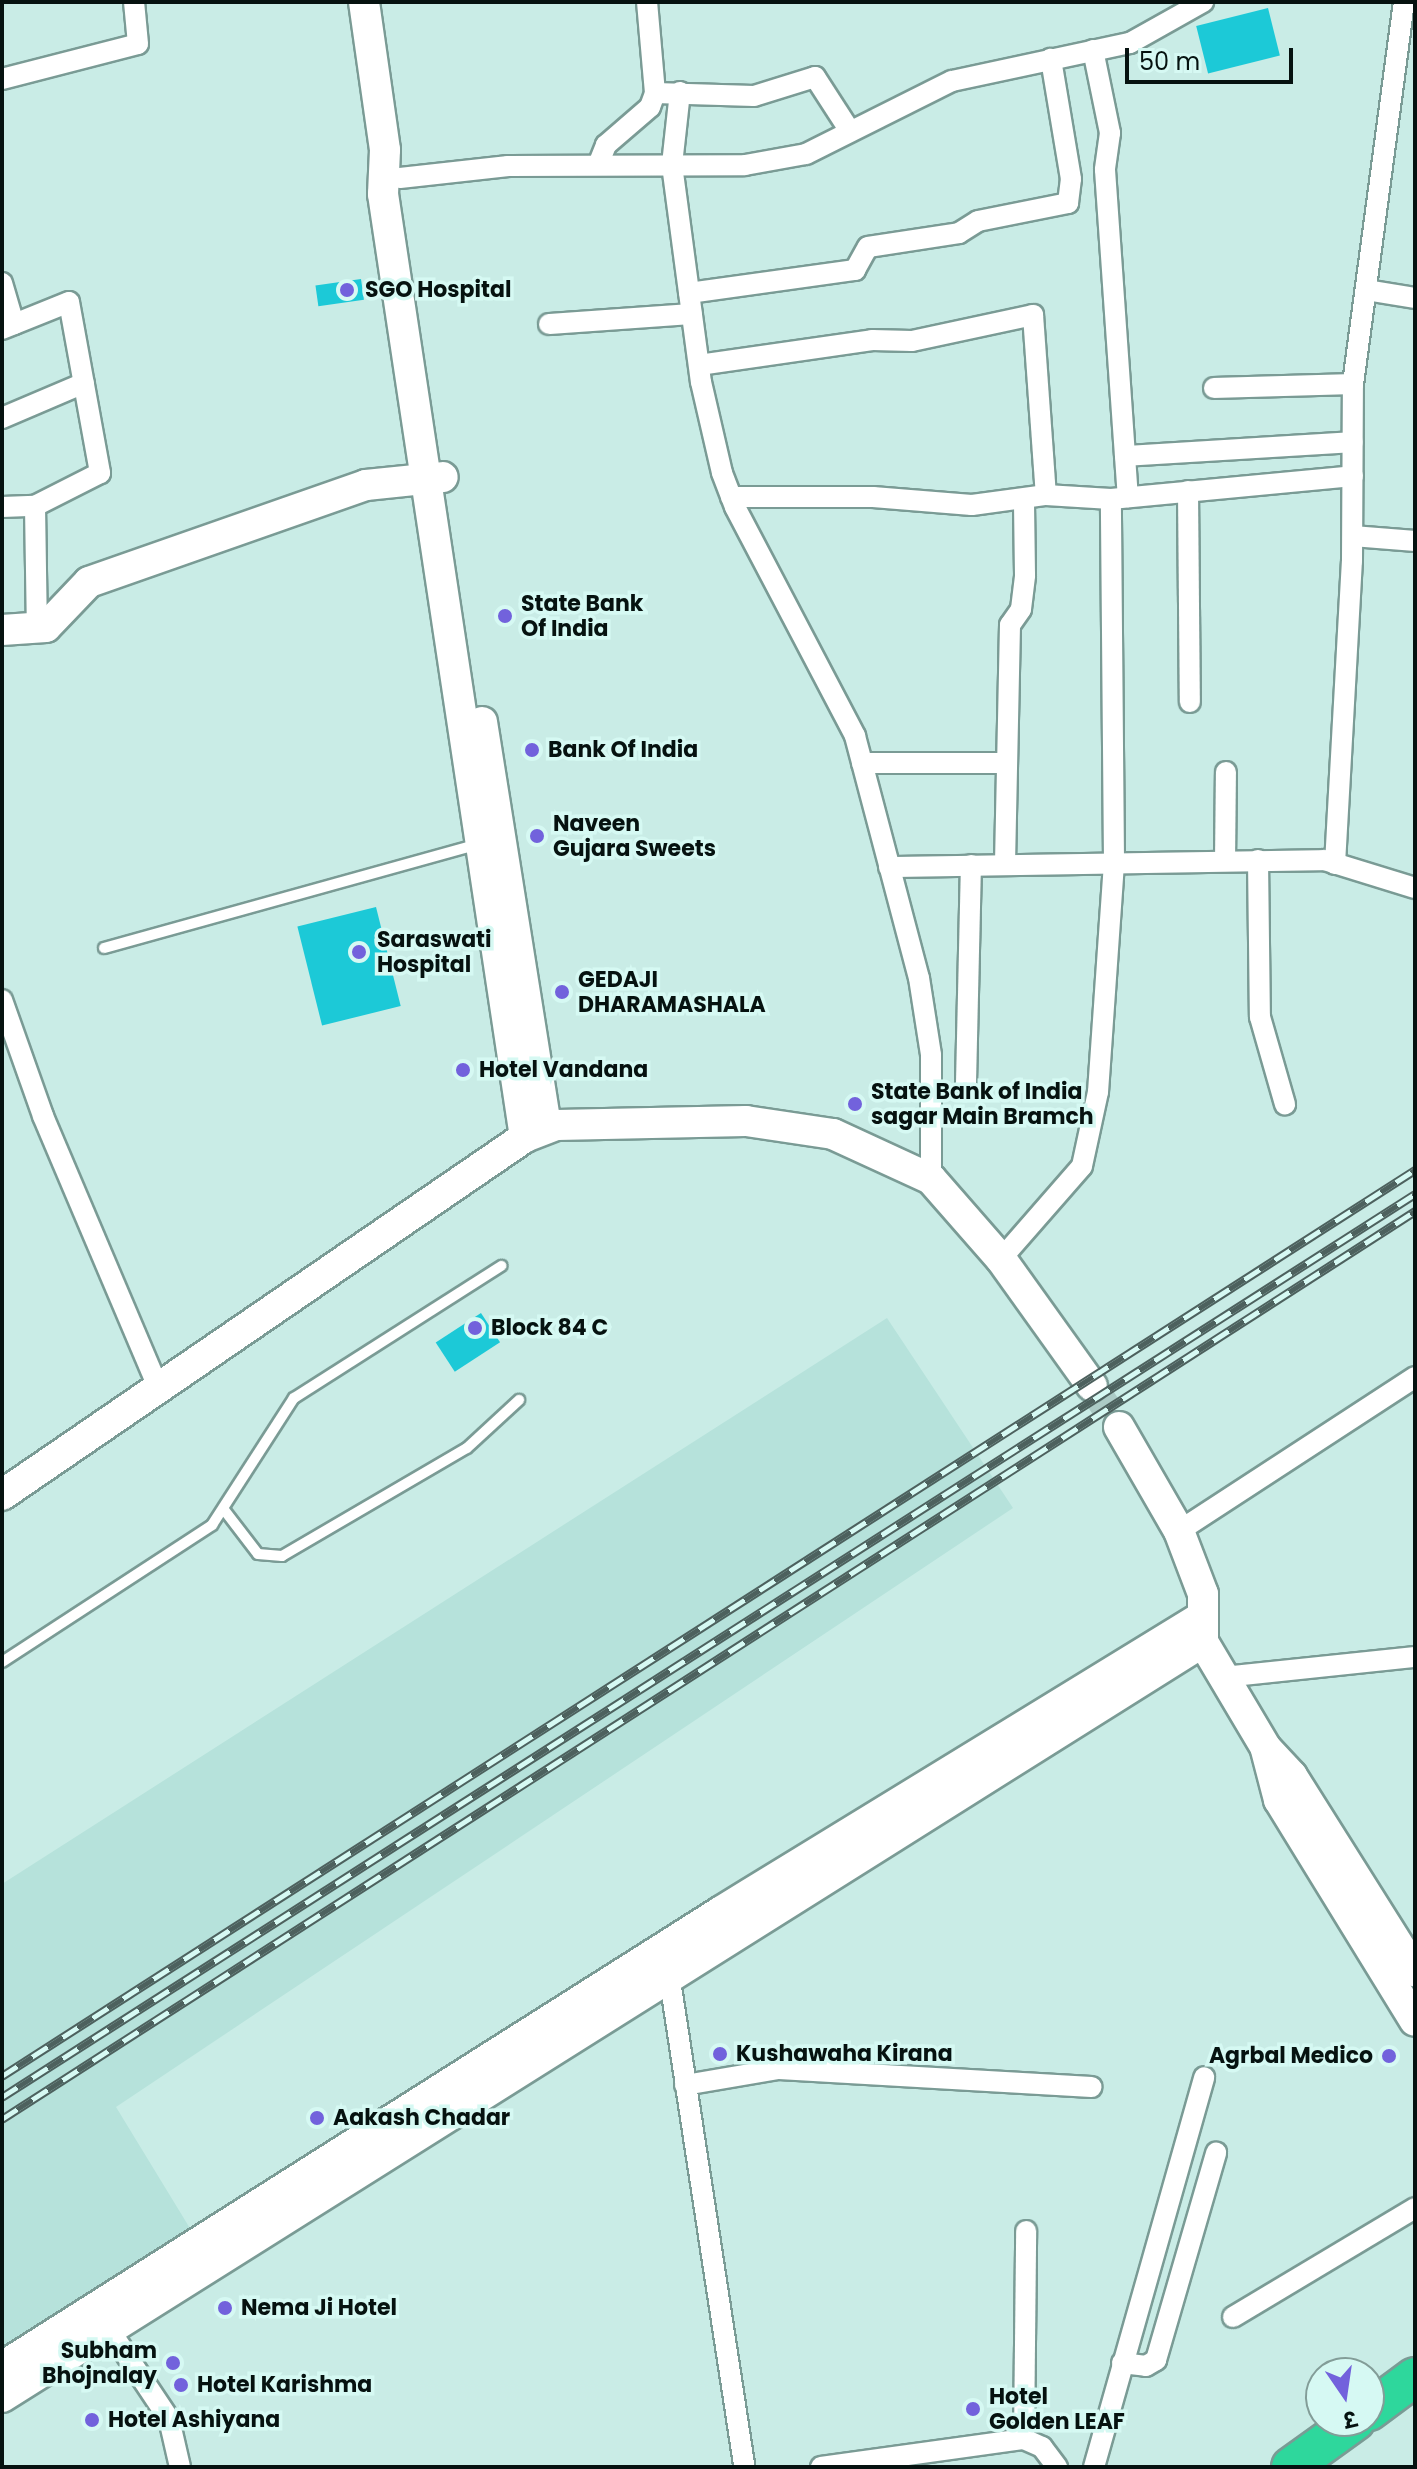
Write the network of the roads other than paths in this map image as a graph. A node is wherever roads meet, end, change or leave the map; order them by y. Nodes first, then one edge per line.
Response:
1 (134, 2) edge
2 (364, 2) edge
3 (647, 2) edge
4 (1203, 2) edge
5 (1404, 2) edge
6 (1093, 50) junction
7 (1051, 59) junction
8 (2, 79) edge
9 (680, 92) junction
10 (655, 93) junction
11 (850, 131) junction
12 (385, 150) junction
13 (598, 165) junction
14 (672, 165) junction
15 (400, 178) junction
16 (2, 283) edge
17 (1366, 290) junction
18 (1415, 298) edge
19 (691, 304) junction
20 (549, 324) dead end
21 (8, 326) edge
22 (699, 365) junction
23 (84, 383) junction
24 (1353, 384) junction
25 (1214, 388) dead end
26 (2, 418) edge
27 (1353, 442) junction
28 (1125, 456) junction
29 (1353, 476) junction
30 (434, 478) junction
31 (1188, 491) junction
32 (1046, 495) junction
33 (731, 497) junction
34 (1119, 498) junction
35 (1024, 500) junction
36 (35, 506) junction
37 (2, 507) edge
38 (1353, 536) junction
39 (1415, 541) edge
40 (37, 629) junction
41 (2, 630) edge
42 (1190, 702) dead end
43 (862, 763) junction
44 (1007, 763) junction
45 (1226, 772) dead end
46 (480, 844) junction
47 (1258, 860) junction
48 (1114, 861) junction
49 (1225, 861) junction
50 (1005, 864) junction
51 (1335, 864) junction
52 (971, 865) junction
53 (889, 867) junction
54 (1415, 888) edge
55 (104, 948) dead end
56 (2, 1000) edge
57 (966, 1083) dead end
58 (1285, 1104) dead end
59 (535, 1132) junction
60 (931, 1179) junction
61 (1001, 1259) junction
62 (501, 1266) dead end
63 (1415, 1377) edge
64 (1092, 1386) tunnel mouth
65 (158, 1387) junction
66 (519, 1400) dead end
67 (1119, 1427) tunnel mouth
68 (2, 1495) edge
69 (225, 1511) junction
70 (1179, 1531) junction
71 (1203, 1629) junction
72 (1415, 1657) edge
73 (2, 1662) edge
74 (1224, 1677) junction
75 (1266, 1748) junction
76 (1415, 1971) edge
77 (669, 1974) junction
78 (1415, 2021) edge
79 (1204, 2077) dead end
80 (685, 2085) junction
81 (1091, 2087) dead end
82 (1216, 2153) dead end
83 (1415, 2208) edge
84 (1026, 2231) dead end
85 (1233, 2317) dead end
86 (109, 2329) junction
87 (1122, 2363) junction
88 (2, 2367) edge
89 (1412, 2386) edge
90 (2, 2397) edge
91 (1385, 2402) edge
92 (1333, 2437) edge
93 (1024, 2439) junction
94 (180, 2467) edge
95 (744, 2467) edge
96 (821, 2467) edge
97 (1057, 2467) edge
98 (1094, 2467) edge
99 (1291, 2467) edge

1 - 8 street
2 - 12 main road
3 - 10 street
4 - 6 street
5 - 17 street
6 - 7 street
6 - 28 street
7 - 11 street
7 - 19 street
9 - 10 street
9 - 11 street
9 - 14 street
10 - 13 street
11 - 14 street
12 - 15 main road
12 - 30 main road
13 - 14 street
13 - 15 street
14 - 19 street
15 - 30 main road
16 - 21 street
17 - 18 street
17 - 24 street
19 - 20 street
19 - 22 street
21 - 23 street
22 - 32 street
22 - 33 street
23 - 26 street
23 - 36 street
24 - 25 street
24 - 27 street
27 - 28 street
27 - 29 street
28 - 34 street
29 - 31 street
29 - 38 street
30 - 40 main road
30 - 46 main road
30 - 59 main road
31 - 34 street
31 - 42 street
32 - 34 street
32 - 35 street
33 - 35 street
33 - 43 street
34 - 48 street
35 - 44 street
36 - 37 street
36 - 40 street
38 - 39 street
38 - 51 street
40 - 41 main road
43 - 44 street
43 - 53 street
44 - 50 street
45 - 49 street
46 - 55 lane
46 - 59 main road
47 - 49 street
47 - 51 street
47 - 58 street
48 - 49 street
48 - 50 street
48 - 61 street
50 - 52 street
51 - 54 street
52 - 53 street
52 - 57 street
53 - 60 street
56 - 65 street
59 - 60 main road
59 - 65 main road
60 - 61 main road
61 - 64 main road
62 - 69 lane
63 - 70 street
65 - 68 main road
66 - 69 lane
67 - 70 main road
69 - 73 lane
70 - 71 main road
71 - 74 main road
71 - 77 main road
71 - 88 main road
72 - 74 street
74 - 75 main road
75 - 76 main road
75 - 78 main road
77 - 80 street
77 - 86 main road
79 - 87 street
80 - 81 street
80 - 95 street
82 - 87 street
83 - 85 street
84 - 93 street
86 - 90 main road
86 - 94 street
87 - 98 street
89 - 91 highway
92 - 99 highway
93 - 96 street
93 - 97 street

